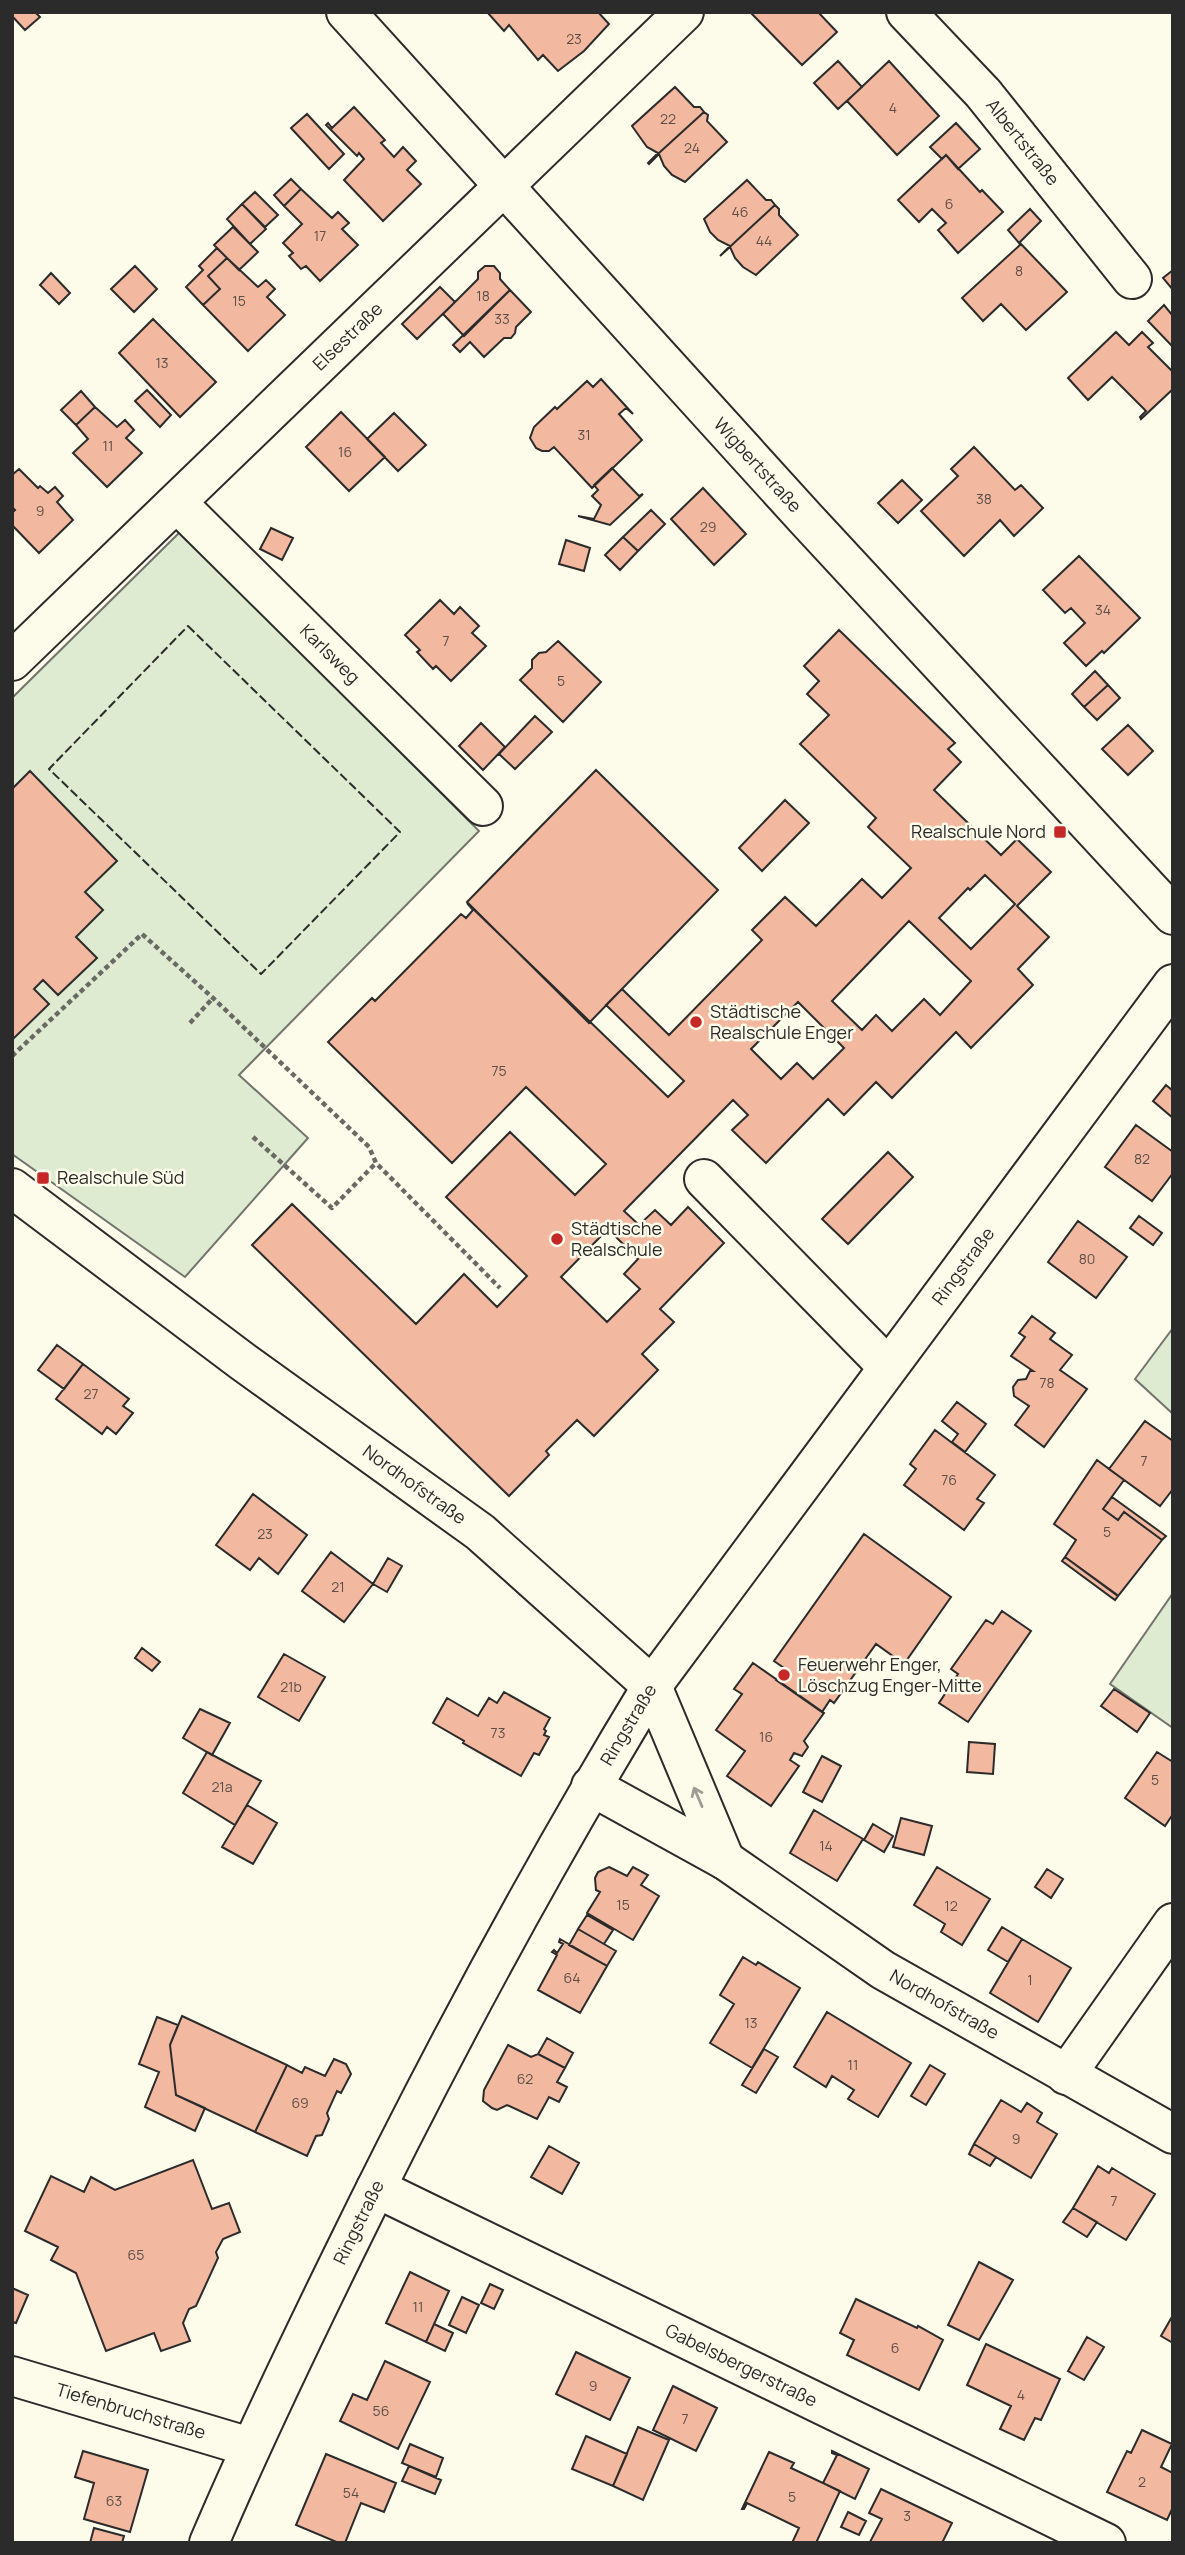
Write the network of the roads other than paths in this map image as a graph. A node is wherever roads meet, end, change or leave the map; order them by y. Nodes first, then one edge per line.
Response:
1 (346, 12) edge
2 (684, 12) edge
3 (906, 12) edge
4 (503, 187) junction
5 (1132, 279) dead end
6 (177, 503) junction
7 (12, 661) edge
8 (483, 806) dead end
9 (1173, 915) edge
10 (1173, 985) edge
11 (704, 1179) dead end
12 (12, 1188) edge
13 (888, 1367) junction
14 (652, 1686) junction
15 (591, 1786) junction
16 (725, 1860) junction
17 (1173, 1923) edge
18 (1066, 2075) junction
19 (1173, 2134) edge
20 (376, 2188) junction
21 (12, 2376) edge
22 (250, 2447) junction
23 (209, 2543) edge
24 (1106, 2543) edge

1 - 4 street, Wigbertstraße
2 - 4 street, Elsestraße
3 - 5 street, Albertstraße
4 - 6 street, Elsestraße
4 - 9 street, Wigbertstraße
6 - 7 street, Elsestraße
6 - 8 street, Karlsweg
10 - 13 street, Ringstraße
11 - 13 street
12 - 14 street, Nordhofstraße
13 - 14 street, Ringstraße
14 - 15 street, Ringstraße
16 -> 14 street, Nordhofstraße
15 - 16 street, Nordhofstraße
15 - 20 street, Ringstraße
16 - 18 street, Nordhofstraße
17 - 18 street
18 - 19 street, Nordhofstraße
20 - 22 street, Ringstraße
20 - 24 street, Gabelsbergerstraße
21 - 22 street, Tiefenbruchstraße
22 - 23 street, Ringstraße

